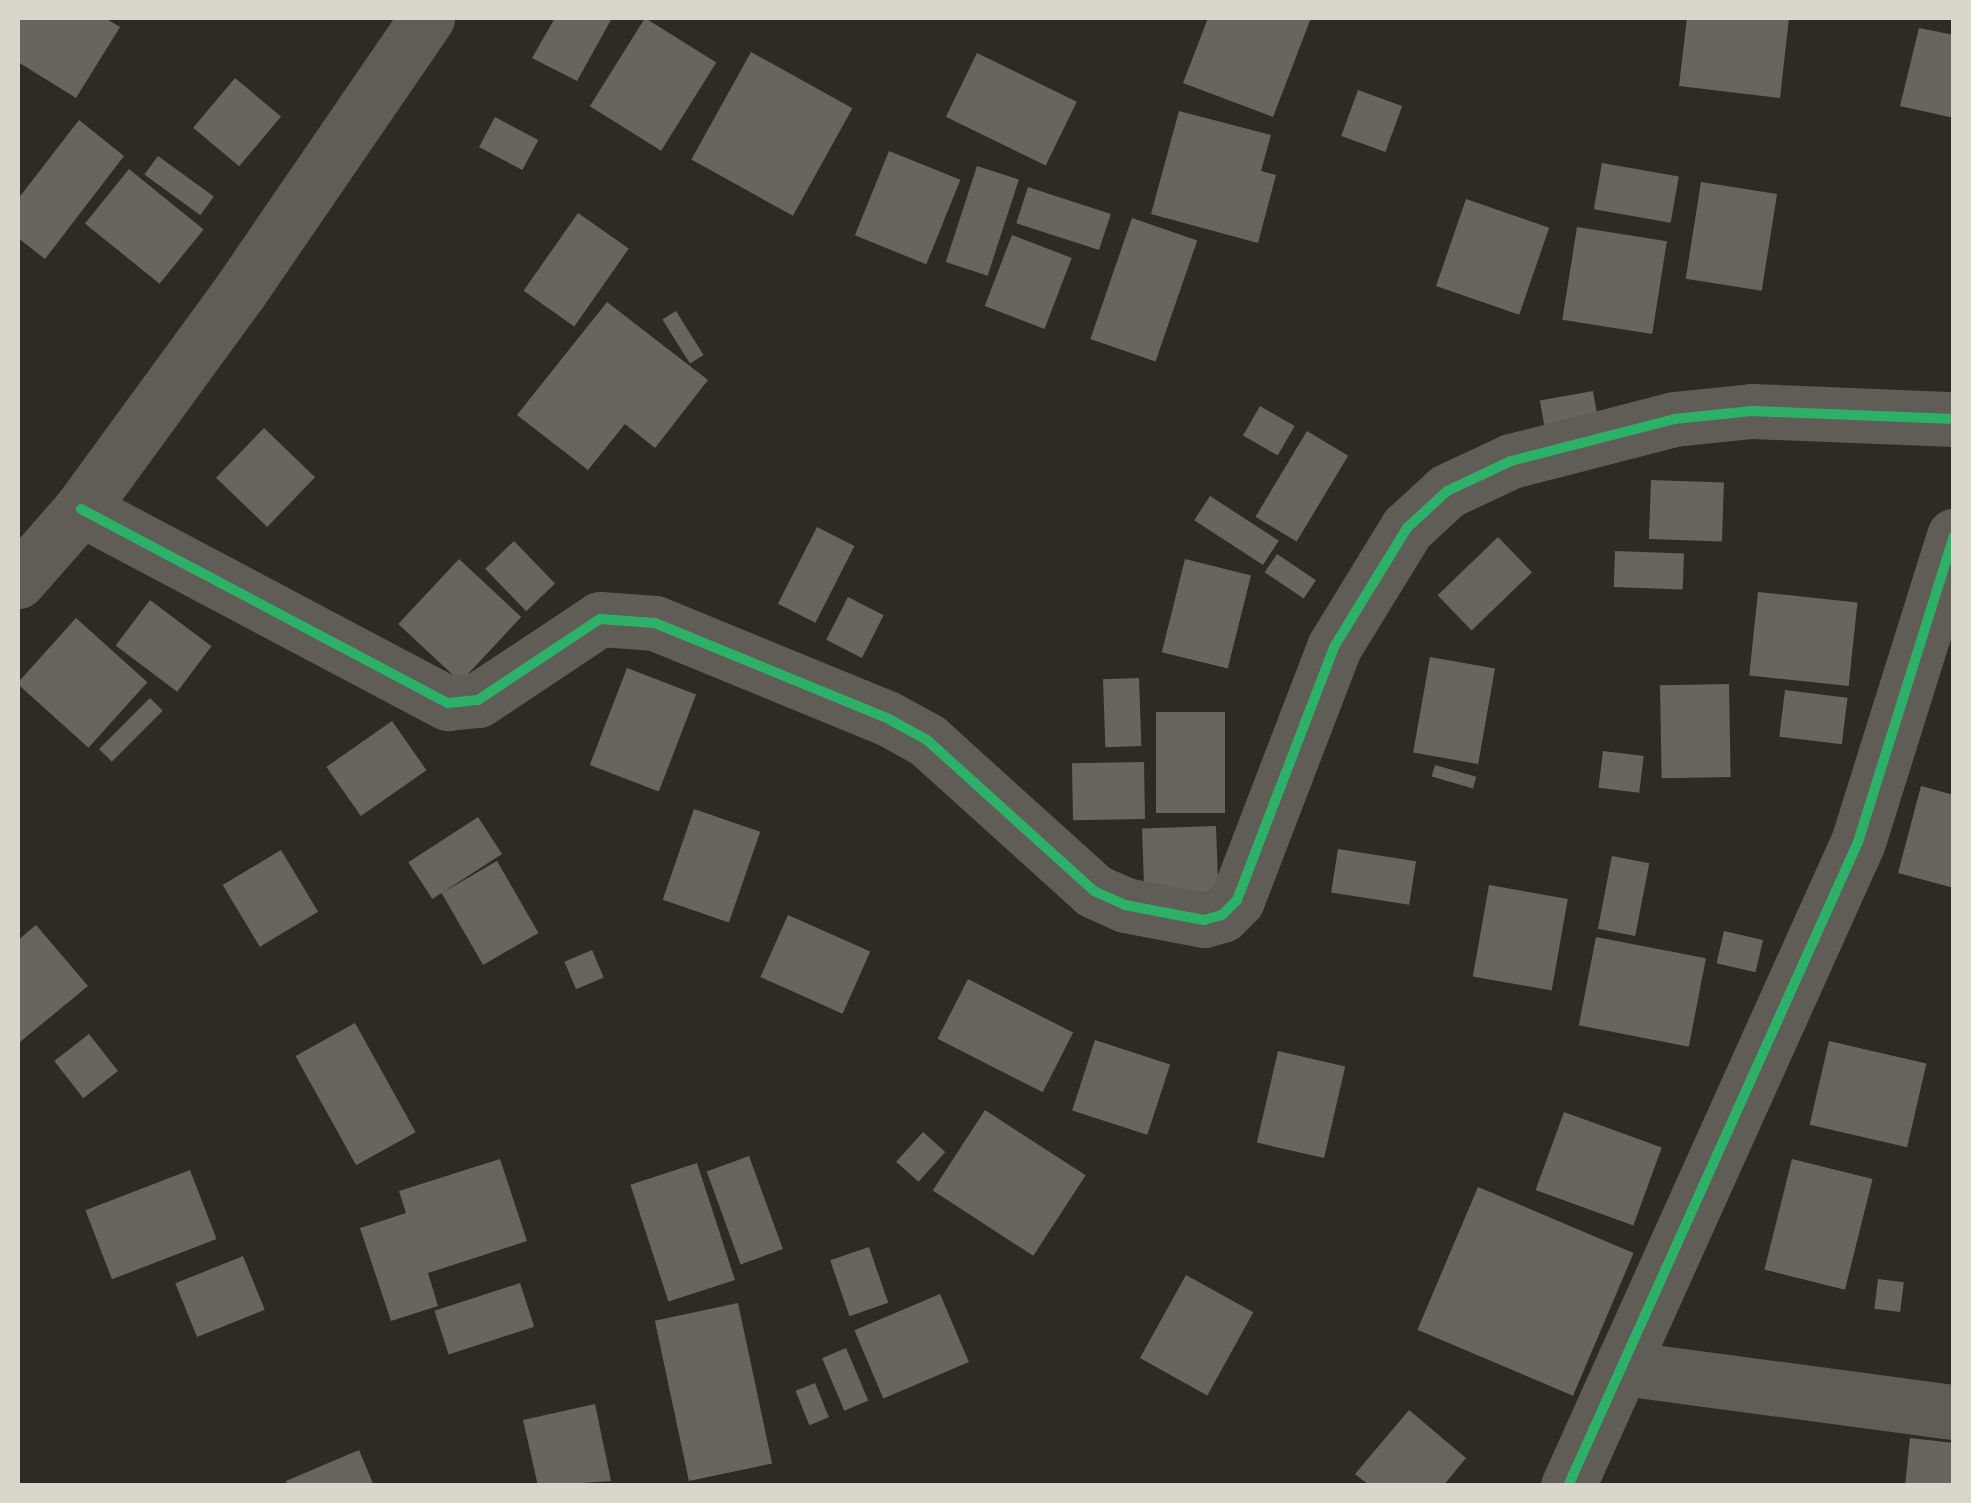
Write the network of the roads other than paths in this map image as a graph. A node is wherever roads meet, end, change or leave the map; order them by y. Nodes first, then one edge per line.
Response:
1 (426, 18) edge
2 (1954, 420) edge
3 (81, 509) junction
4 (1954, 536) edge
5 (18, 581) edge
6 (1623, 1368) junction
7 (1954, 1412) edge
8 (1568, 1486) edge

1 - 3 street
2 - 3 street
3 - 5 street
4 - 6 street
6 - 7 street
6 - 8 street

